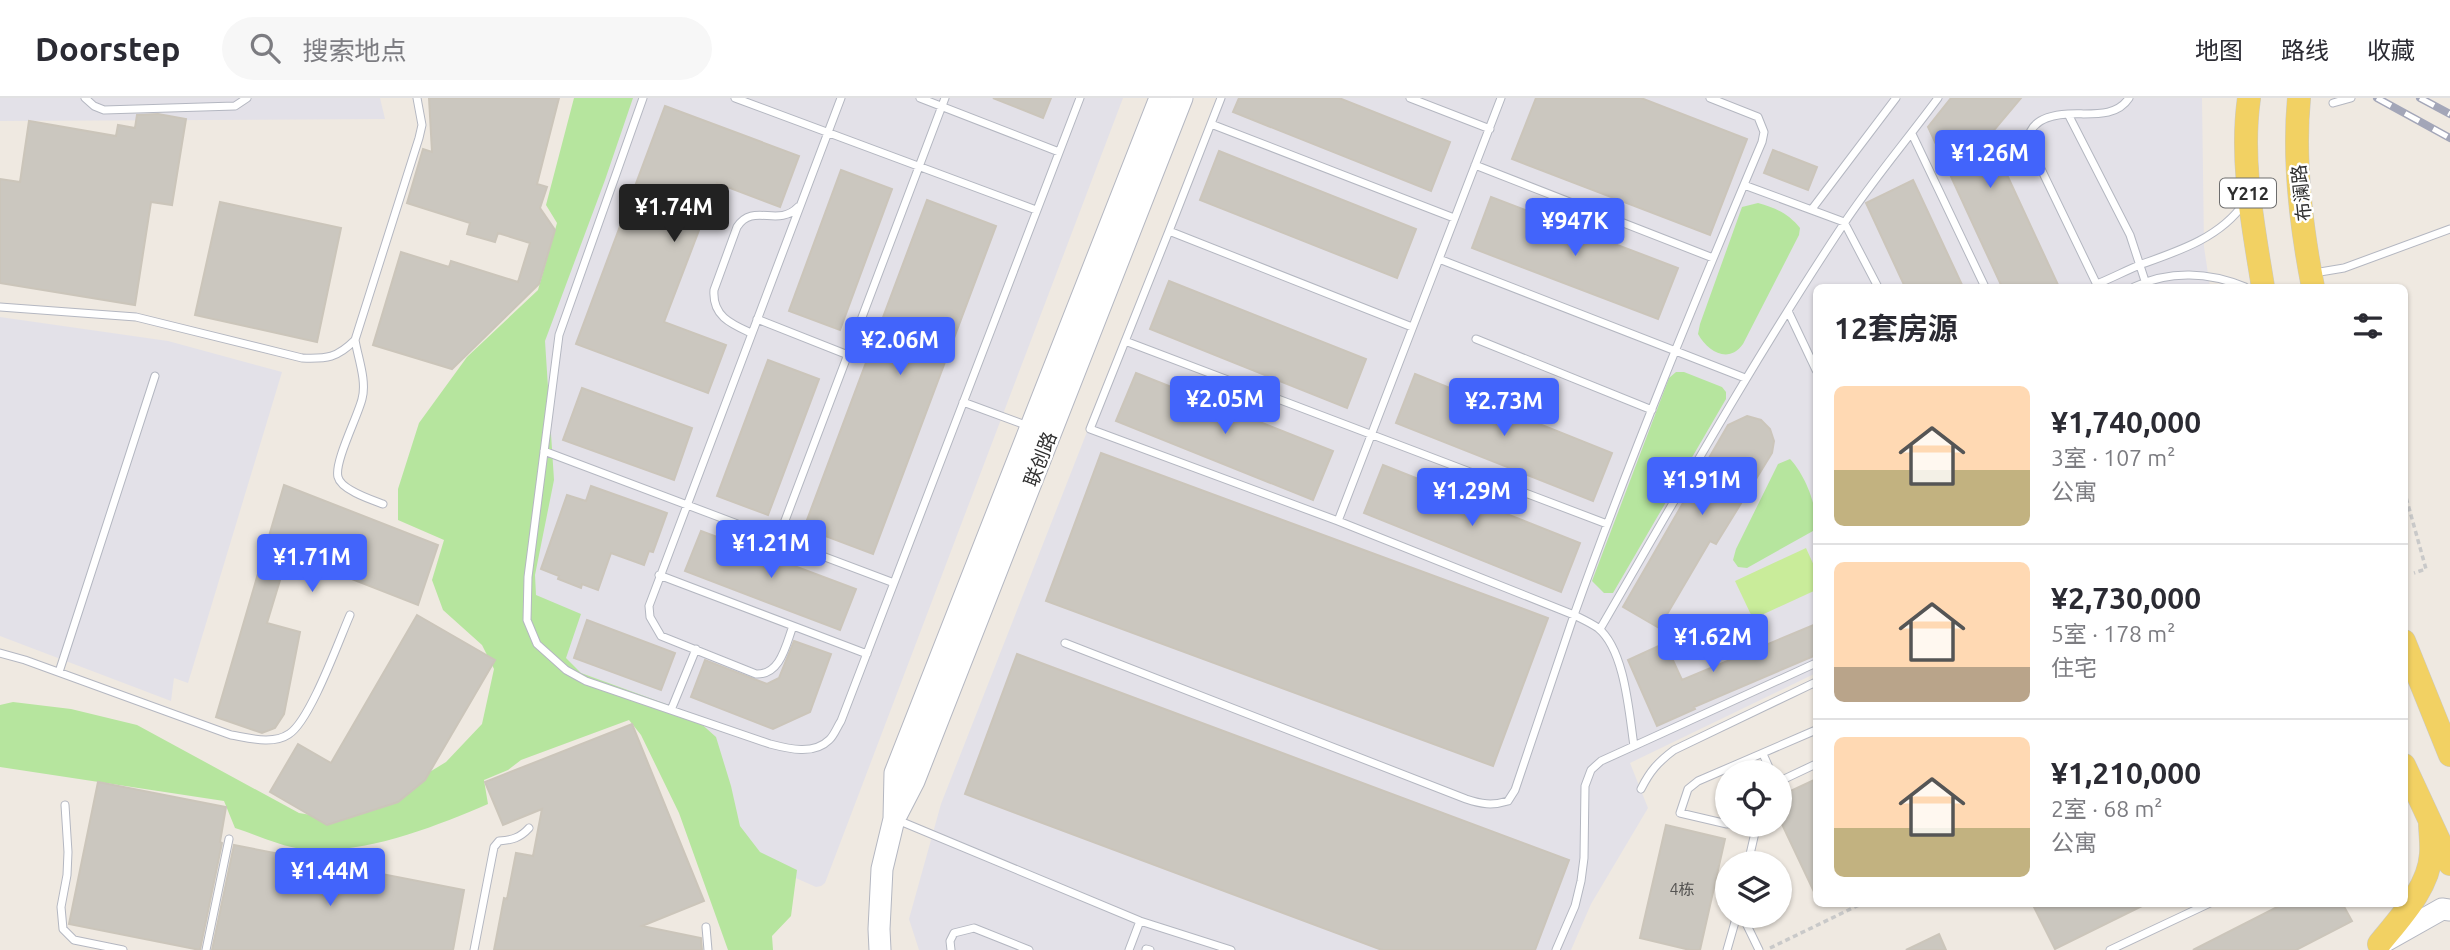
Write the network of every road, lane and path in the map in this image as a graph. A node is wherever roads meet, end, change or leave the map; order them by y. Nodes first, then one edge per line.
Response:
1 (85, 98) edge
2 (247, 98) edge
3 (417, 98) edge
4 (643, 98) edge
5 (736, 98) edge
6 (841, 98) edge
7 (920, 98) edge
8 (945, 98) edge
9 (1080, 98) edge
10 (1160, 98) edge
11 (1182, 98) edge
12 (1221, 98) edge
13 (1410, 98) edge
14 (1501, 98) edge
15 (1710, 98) edge
16 (1896, 98) edge
17 (1938, 98) edge
18 (2129, 98) edge
19 (2249, 98) edge
20 (2299, 98) edge
21 (2351, 98) edge
22 (2333, 103) dead end
23 (942, 106) junction
24 (2068, 114) junction
25 (1211, 124) junction
26 (1490, 129) junction
27 (828, 132) junction
28 (1912, 134) junction
29 (1059, 152) junction
30 (1475, 165) junction
31 (919, 166) junction
32 (1744, 185) junction
33 (2248, 193) junction
34 (800, 204) junction
35 (1812, 209) junction
36 (1036, 210) junction
37 (1454, 218) junction
38 (1844, 222) junction
39 (2450, 229) edge
40 (1169, 231) junction
41 (1713, 258) junction
42 (1439, 259) junction
43 (2140, 265) junction
44 (2312, 280) edge
45 (1876, 284) edge
46 (1984, 284) edge
47 (2096, 284) edge
48 (2101, 284) edge
49 (2146, 284) edge
50 (2238, 284) edge
51 (2263, 284) edge
52 (0, 307) edge
53 (1787, 311) junction
54 (757, 319) junction
55 (1412, 327) junction
56 (751, 333) junction
57 (1476, 339) dead end
58 (355, 340) junction
59 (1125, 341) junction
60 (1676, 350) junction
61 (848, 355) junction
62 (1813, 364) edge
63 (155, 376) dead end
64 (1745, 378) junction
65 (963, 402) junction
66 (1652, 410) junction
67 (1040, 431) junction
68 (1371, 435) junction
69 (544, 451) junction
70 (383, 504) dead end
71 (2408, 504) edge
72 (686, 505) junction
73 (1338, 521) junction
74 (1607, 524) junction
75 (778, 539) junction
76 (2414, 573) dead end
77 (659, 575) junction
78 (894, 583) junction
79 (350, 615) dead end
80 (1574, 615) junction
81 (793, 625) junction
82 (1600, 629) junction
83 (1065, 643) dead end
84 (696, 649) junction
85 (2408, 650) edge
86 (0, 653) edge
87 (867, 654) junction
88 (1813, 664) edge
89 (60, 672) junction
90 (1813, 683) edge
91 (671, 710) junction
92 (1813, 731) edge
93 (1634, 746) junction
94 (1763, 754) junction
95 (2450, 755) edge
96 (1749, 760) edge
97 (1765, 760) edge
98 (1813, 765) edge
99 (2408, 774) edge
100 (1715, 775) edge
101 (1792, 775) edge
102 (1642, 789) dead end
103 (65, 805) dead end
104 (894, 819) junction
105 (1715, 821) edge
106 (2430, 821) junction
107 (529, 828) dead end
108 (229, 839) dead end
109 (2450, 864) edge
110 (2408, 906) edge
111 (1855, 907) edge
112 (2201, 907) edge
113 (2408, 907) edge
114 (2447, 907) edge
115 (1140, 921) junction
116 (706, 927) dead end
117 (1735, 928) edge
118 (1746, 928) edge
119 (2376, 947) edge
120 (123, 950) edge
121 (206, 950) edge
122 (474, 950) edge
123 (708, 950) edge
124 (880, 950) edge
125 (951, 950) edge
126 (1029, 950) edge
127 (1129, 950) edge
128 (1231, 950) edge
129 (1556, 950) edge
130 (1727, 950) edge
131 (1759, 950) edge
132 (1765, 950) edge
133 (2110, 950) edge

1 - 2 lane
3 - 58 lane
4 - 69 lane
5 - 27 lane
6 - 27 lane
7 - 23 lane
8 - 23 lane
9 - 29 lane
10 - 67 street, 联创路
11 - 67 street, 联创路
12 - 25 lane
13 - 26 lane
14 - 26 lane
15 - 32 lane
16 - 35 lane
17 - 28 lane
18 - 24 lane
19 - 33 main road, Y212
20 - 44 main road, 布澜路 / Y212
21 - 22 lane
23 - 29 lane
23 - 31 lane
24 - 43 lane
24 - 47 lane
25 - 37 lane
25 - 40 lane
26 - 30 lane
27 - 31 lane
27 - 34 lane
28 - 38 lane
28 - 46 lane
29 - 36 lane
30 - 37 lane
30 - 41 lane
31 - 36 lane
31 - 61 lane
32 - 35 lane
32 - 41 lane
33 - 43 lane
33 - 51 main road, Y212
34 - 54 lane
34 - 56 lane
35 - 38 lane
36 - 65 lane
37 - 42 lane
38 - 45 lane
38 - 53 lane
39 - 44 lane
40 - 55 lane
40 - 59 lane
41 - 60 lane
42 - 55 lane
42 - 60 lane
43 - 48 lane
43 - 49 lane
49 - 50 lane
52 - 58 lane
53 - 62 lane
53 - 64 lane
54 - 56 lane
54 - 61 lane
55 - 68 lane
56 - 72 lane
57 - 66 lane
58 - 70 lane
59 - 68 lane
59 - 73 lane
60 - 64 lane
60 - 66 lane
61 - 75 lane
63 - 89 lane
64 - 82 lane
65 - 67 lane
65 - 78 lane
66 - 74 lane
67 - 104 street, 联创路
68 - 73 lane
68 - 74 lane
69 - 72 lane
69 - 91 lane
71 - 76 path
72 - 75 lane
72 - 77 lane
73 - 80 lane
74 - 80 lane
75 - 78 lane
77 - 81 lane
77 - 84 lane
78 - 87 lane
79 - 89 lane
80 - 82 lane
80 - 83 lane
81 - 84 lane
81 - 87 lane
82 - 93 lane
84 - 91 lane
85 - 95 main road
86 - 89 lane
87 - 91 lane
88 - 93 lane
90 - 102 lane
92 - 94 lane
93 - 129 lane
94 - 96 lane
94 - 97 lane
98 - 101 lane
99 - 106 main road
100 - 105 lane
103 - 120 lane
104 - 115 lane
104 - 124 street, 联创路
106 - 109 main road
106 - 110 main road
107 - 122 lane
108 - 121 lane
111 - 132 path
112 - 133 lane
113 - 119 main road
114 - 119 street
115 - 127 lane
115 - 128 lane
116 - 123 lane
117 - 130 lane
118 - 131 lane
125 - 126 lane

